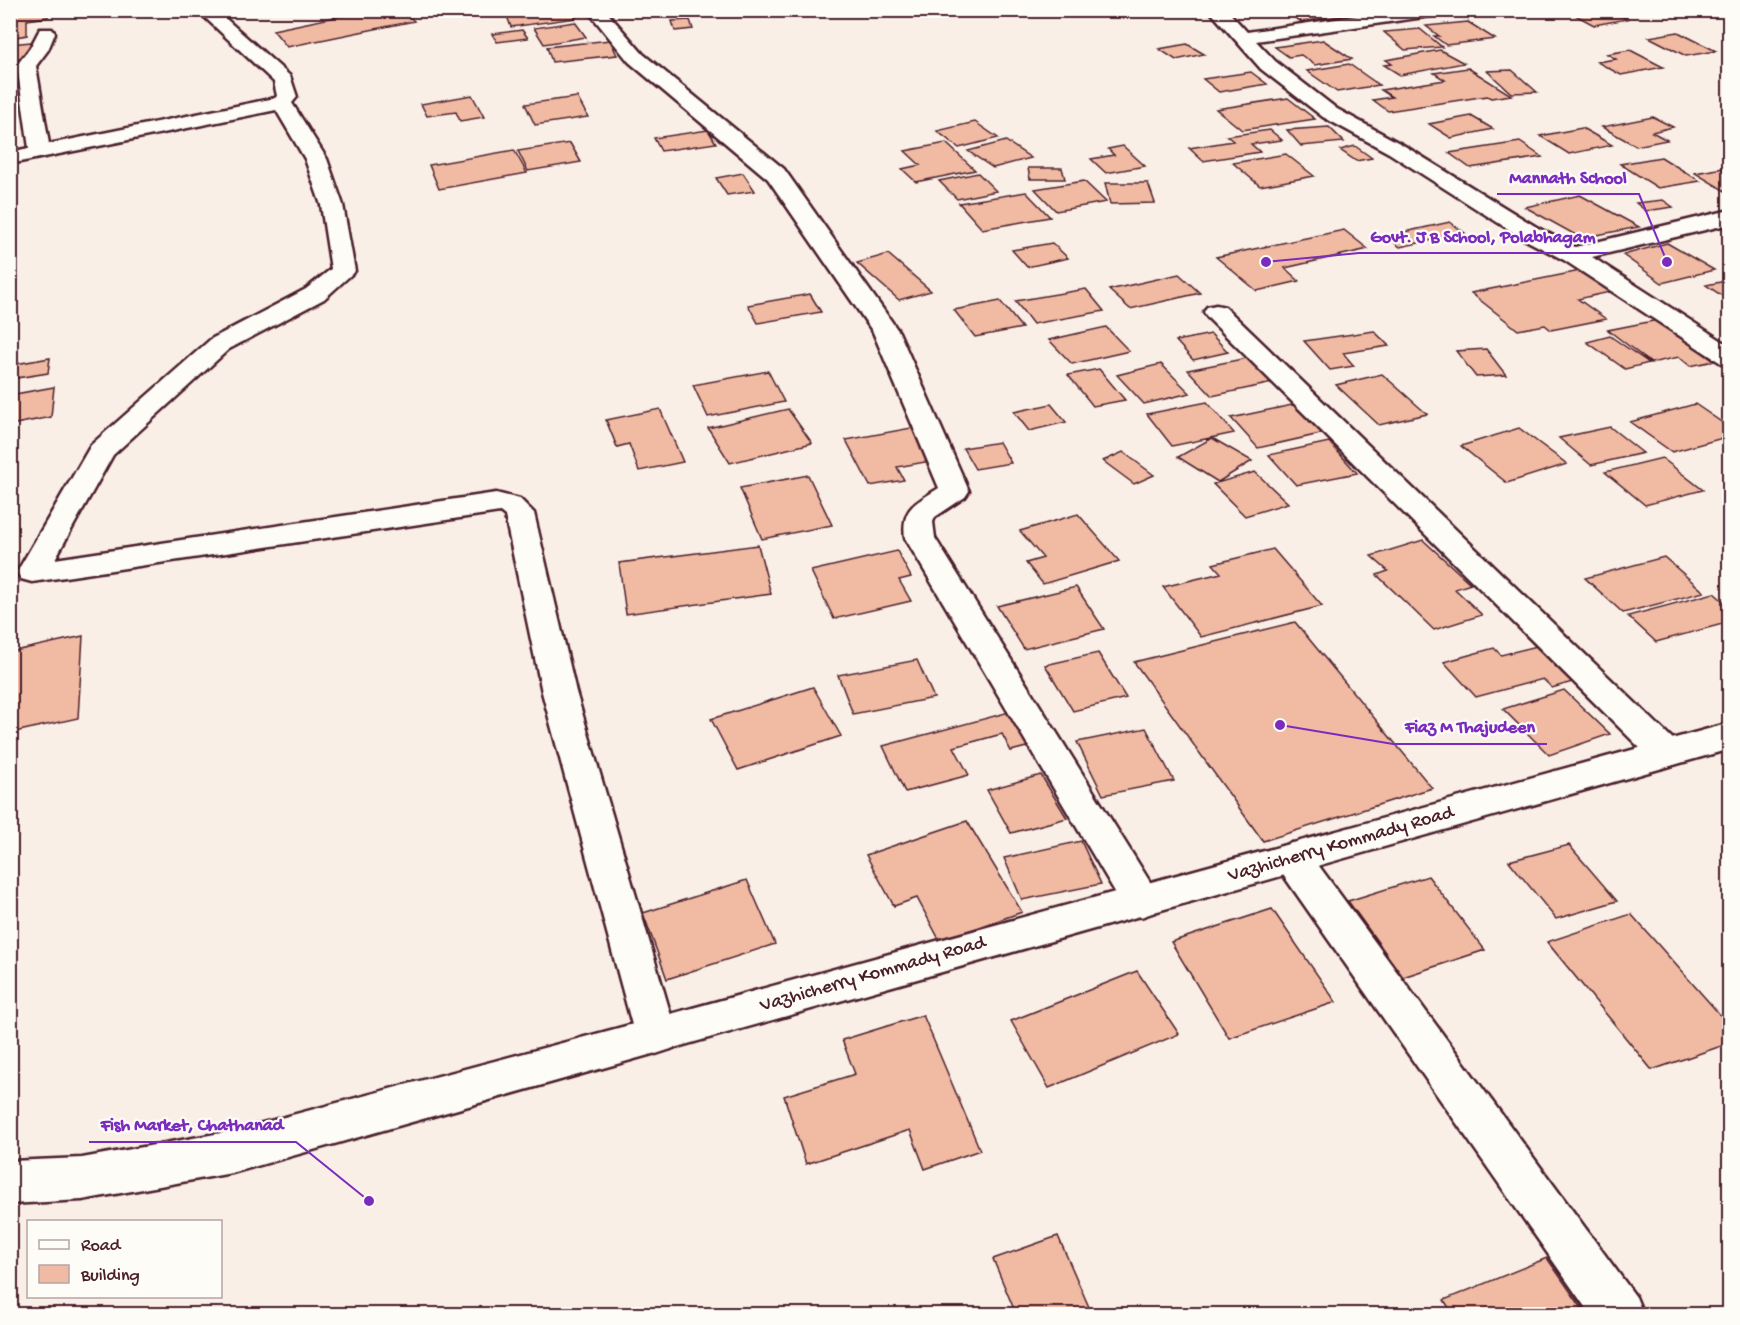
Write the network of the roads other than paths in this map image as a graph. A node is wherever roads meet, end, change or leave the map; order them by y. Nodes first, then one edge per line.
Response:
1 (205, 10) edge
2 (595, 10) edge
3 (1217, 10) edge
4 (1438, 10) edge
5 (46, 33) dead end
6 (1242, 38) junction
7 (282, 103) junction
8 (40, 153) junction
9 (10, 158) edge
10 (1730, 217) edge
11 (1572, 255) junction
12 (1216, 312) dead end
13 (1730, 358) edge
14 (1730, 736) edge
15 (1667, 754) junction
16 (1292, 858) junction
17 (1141, 901) junction
18 (656, 1036) junction
19 (10, 1183) edge
20 (1620, 1314) edge

1 - 7 street
2 - 17 street
3 - 6 street
4 - 6 street
5 - 8 street
6 - 11 street
7 - 8 street
7 - 18 street
8 - 9 street
10 - 11 street
11 - 13 street
12 - 15 street
14 - 15 street, Vazhicherry Kommady Road
15 - 16 street, Vazhicherry Kommady Road
16 - 17 street, Vazhicherry Kommady Road
16 - 20 street
17 - 18 street, Vazhicherry Kommady Road
18 - 19 street, Vazhicherry Kommady Road

